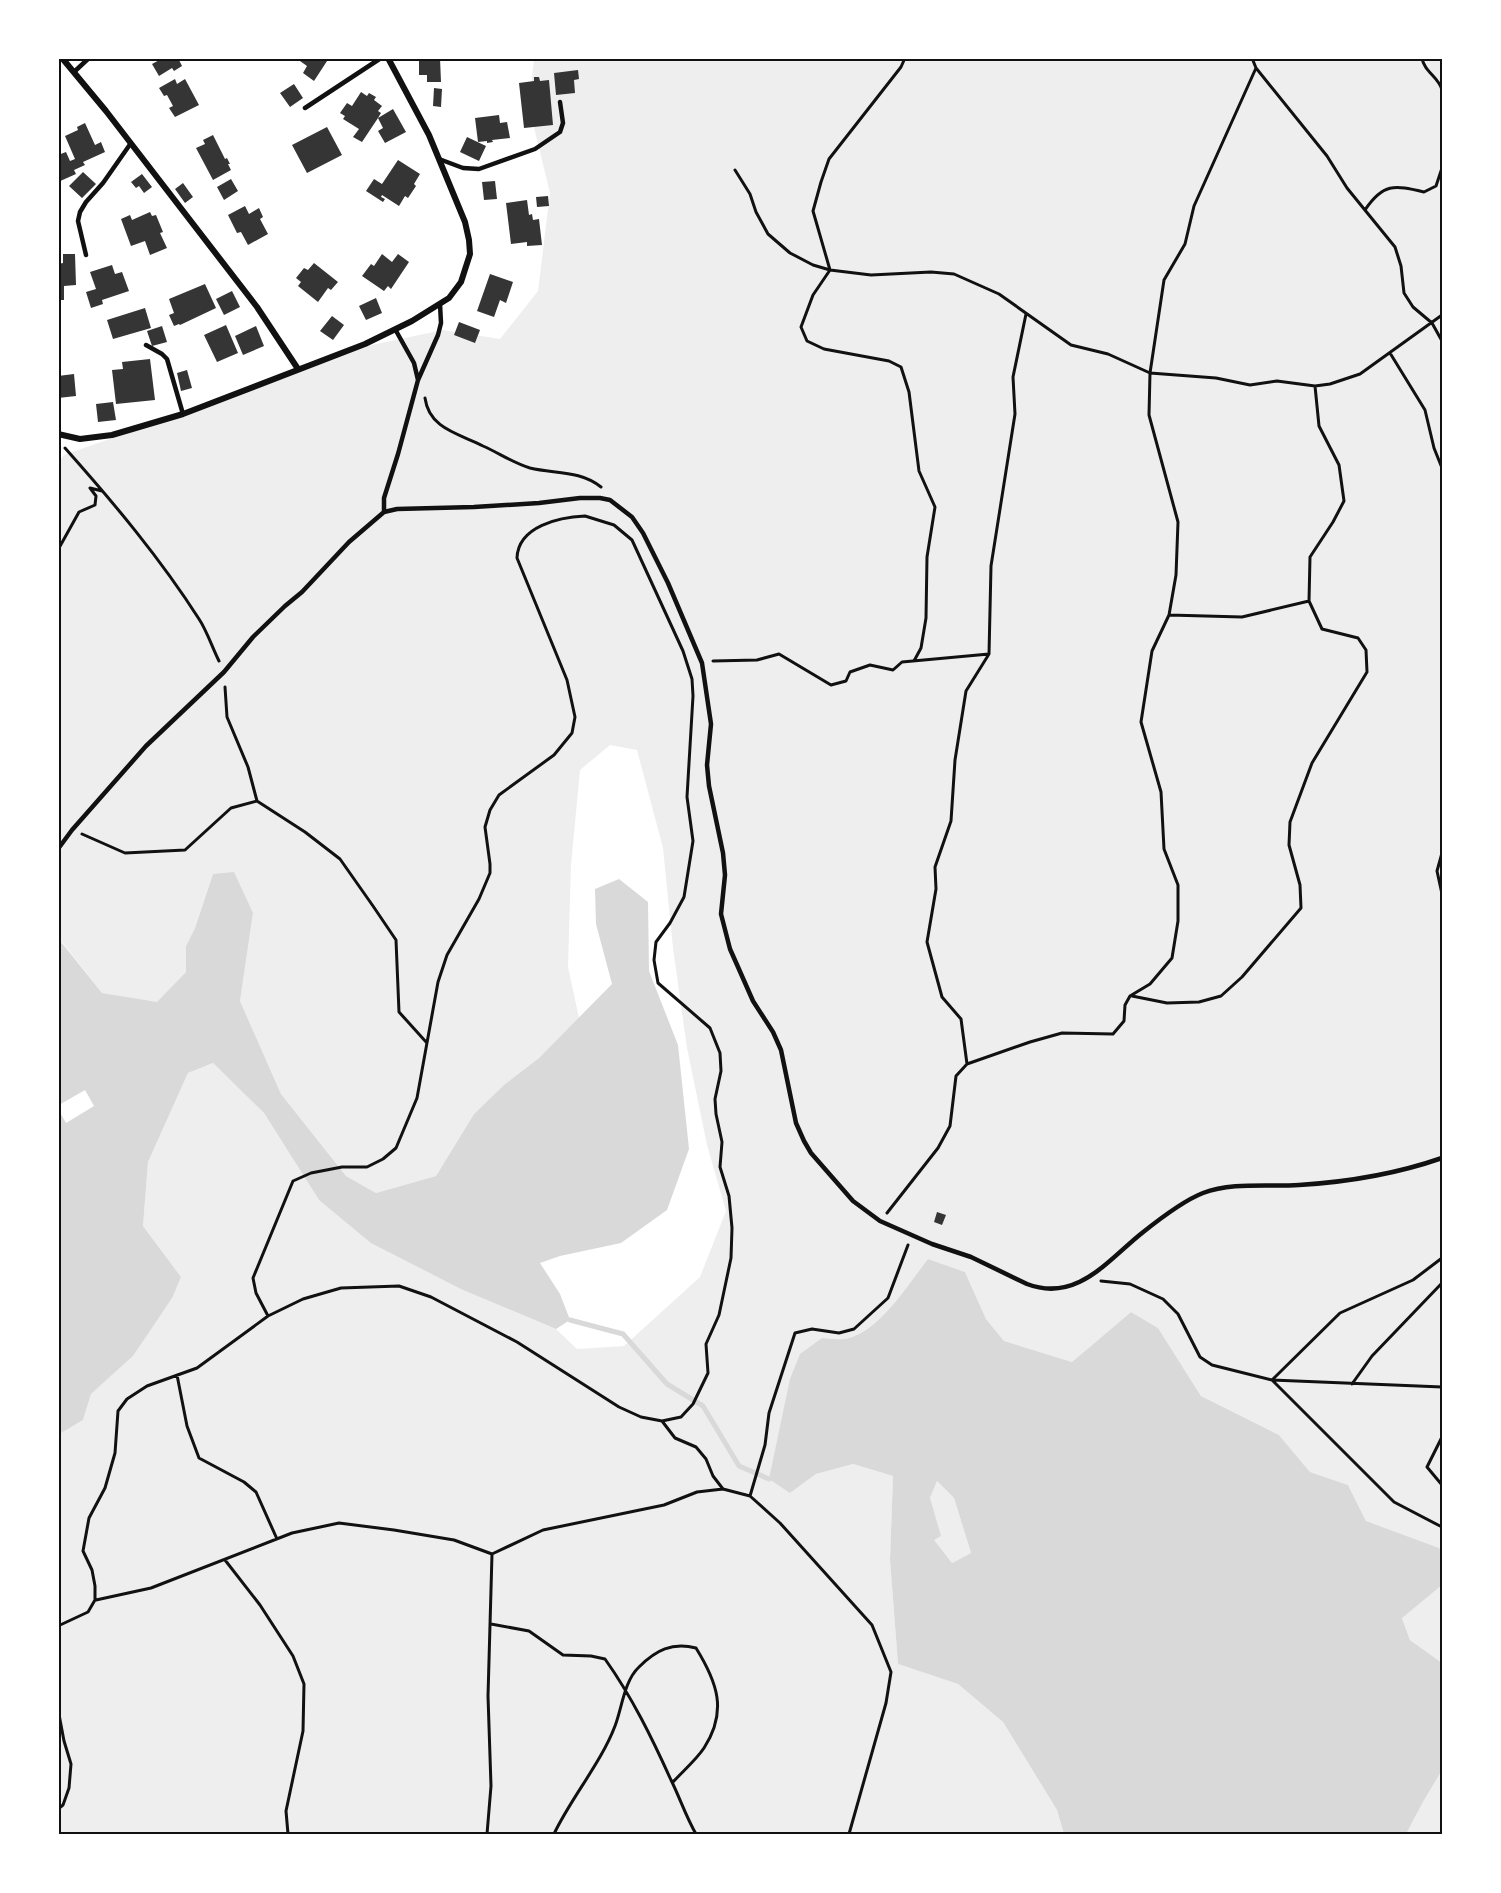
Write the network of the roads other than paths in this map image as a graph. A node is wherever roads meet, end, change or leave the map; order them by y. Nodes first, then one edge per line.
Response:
1 (62, 58) edge
2 (89, 58) edge
3 (381, 58) edge
4 (388, 58) edge
5 (74, 72) junction
6 (560, 102) dead end
7 (305, 108) dead end
8 (131, 143) junction
9 (439, 159) junction
10 (86, 255) dead end
11 (440, 304) junction
12 (395, 329) junction
13 (146, 345) dead end
14 (298, 369) junction
15 (418, 380) junction
16 (183, 414) junction
17 (58, 434) edge
18 (384, 512) junction
19 (58, 849) edge
20 (1443, 1158) edge

1 - 5 street
2 - 5 lane
3 - 7 lane
4 - 9 street
5 - 8 street
6 - 9 lane
8 - 10 lane
8 - 14 street
9 - 11 street
11 - 12 street
11 - 15 lane
12 - 14 street
12 - 15 lane
13 - 16 lane
14 - 16 street
15 - 18 lane
16 - 17 street
18 - 19 lane
18 - 20 lane

